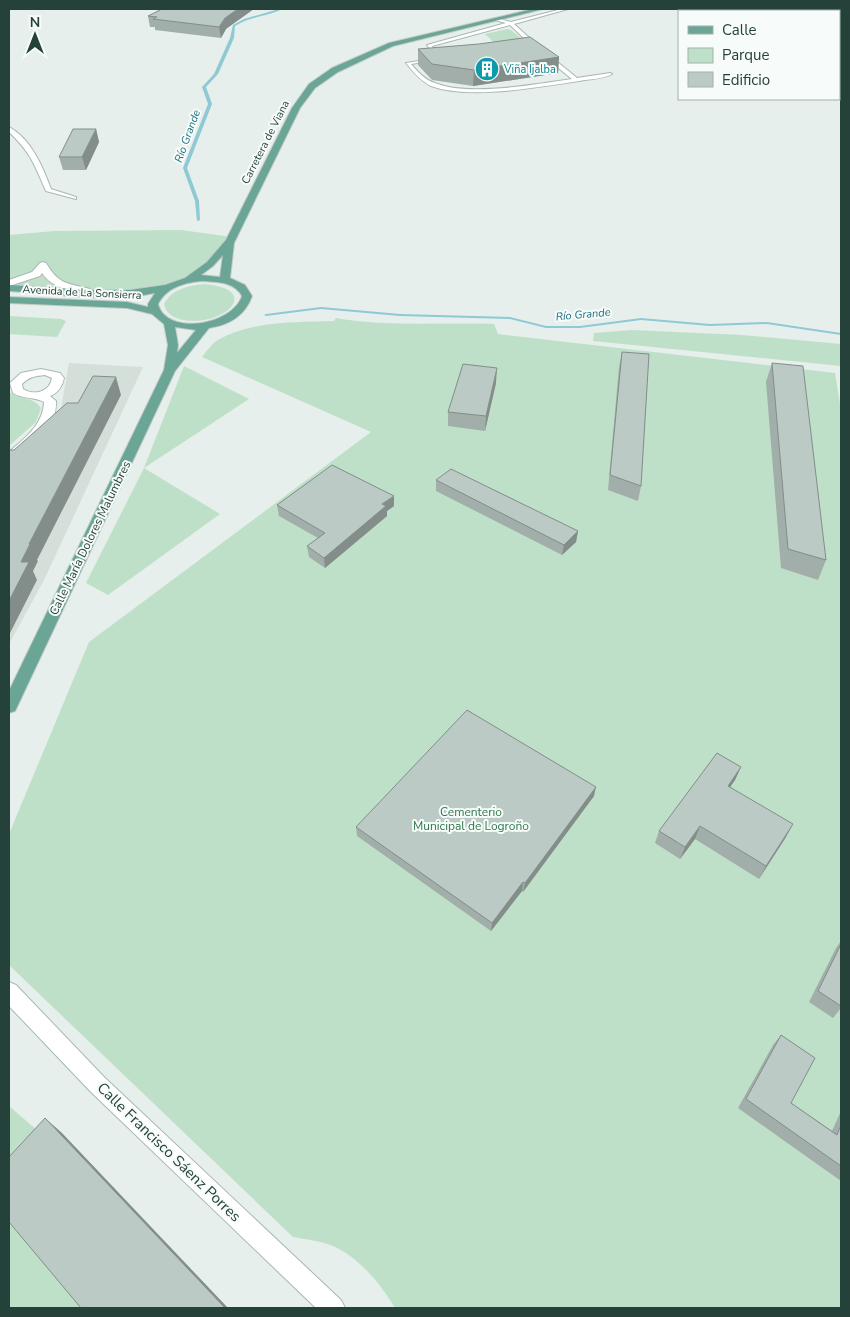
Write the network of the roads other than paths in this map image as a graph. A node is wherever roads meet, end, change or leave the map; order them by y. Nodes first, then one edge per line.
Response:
1 (540, 9) edge
2 (566, 9) edge
3 (497, 19) junction
4 (512, 24) junction
5 (529, 49) edge
6 (544, 53) edge
7 (439, 59) junction
8 (449, 60) edge
9 (610, 74) dead end
10 (576, 80) junction
11 (9, 128) edge
12 (74, 198) dead end
13 (230, 241) junction
14 (225, 279) junction
15 (188, 280) junction
16 (9, 283) edge
17 (169, 286) junction
18 (9, 288) edge
19 (86, 291) junction
20 (9, 300) edge
21 (154, 310) junction
22 (169, 322) junction
23 (206, 326) junction
24 (170, 370) junction
25 (40, 395) dead end
26 (9, 458) edge
27 (9, 707) edge
28 (9, 992) edge
29 (333, 1308) edge

1 - 3 main road, Carretera de Viana
2 - 4 lane
3 - 4 lane
3 - 13 main road, Carretera de Viana
4 - 5 lane
4 - 7 lane
6 - 10 lane
7 - 8 lane
7 - 10 lane
9 - 10 lane
11 - 12 lane
13 - 14 main road, Carretera de Viana
13 - 15 main road, Carretera de Viana
14 - 15 main road
14 - 23 main road
15 - 17 main road, Avenida de La Sonsierra
16 - 19 street
17 - 19 main road, Avenida de La Sonsierra
17 - 21 main road
18 - 19 main road, Avenida de La Sonsierra
20 - 21 main road, Avenida de La Sonsierra
21 - 22 main road
22 - 23 main road
22 - 24 main road, Calle María Dolores Malumbres
23 - 24 main road, Calle María Dolores Malumbres
24 - 27 main road, Calle María Dolores Malumbres
25 - 26 street
28 - 29 street, Calle Francisco Sáenz Porres

